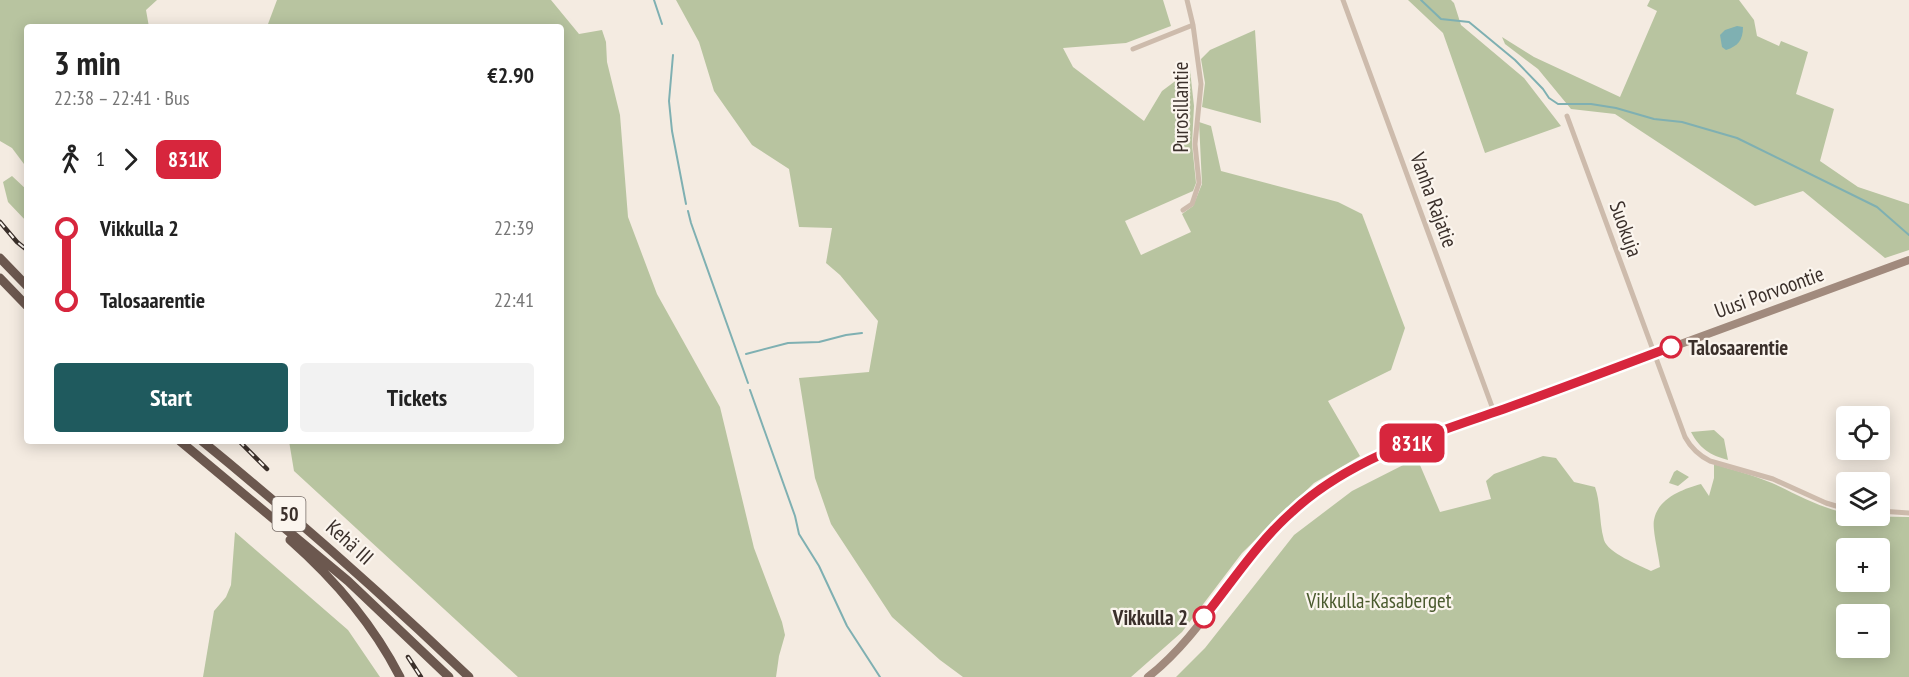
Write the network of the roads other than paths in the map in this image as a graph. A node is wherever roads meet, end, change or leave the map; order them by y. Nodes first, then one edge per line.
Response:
1 (1187, 0) edge
2 (1342, 0) edge
3 (1193, 25) junction
4 (1133, 49) dead end
5 (1567, 116) dead end
6 (1183, 210) dead end
7 (0, 258) edge
8 (1909, 260) edge
9 (0, 278) edge
10 (24, 283) edge
11 (24, 303) edge
12 (1655, 353) junction
13 (1494, 412) junction
14 (184, 444) edge
15 (206, 444) edge
16 (249, 497) junction
17 (1836, 506) edge
18 (1890, 512) edge
19 (1909, 513) edge
20 (400, 677) edge
21 (449, 677) edge
22 (469, 677) edge
23 (1148, 677) edge

1 - 3 street, Purosillantie
2 - 13 street, Vanha Rajatie
3 - 4 street
3 - 6 street, Purosillantie
5 - 12 street, Suokuja
7 - 10 highway
8 - 12 main road, Uusi Porvoontie
9 - 11 highway
12 - 13 main road, Uusi Porvoontie
12 - 17 street
13 - 23 main road, Uusi Porvoontie
14 - 16 highway, 50
15 - 22 highway, Kehä III / 50
16 - 20 highway
16 - 21 highway
18 - 19 street

